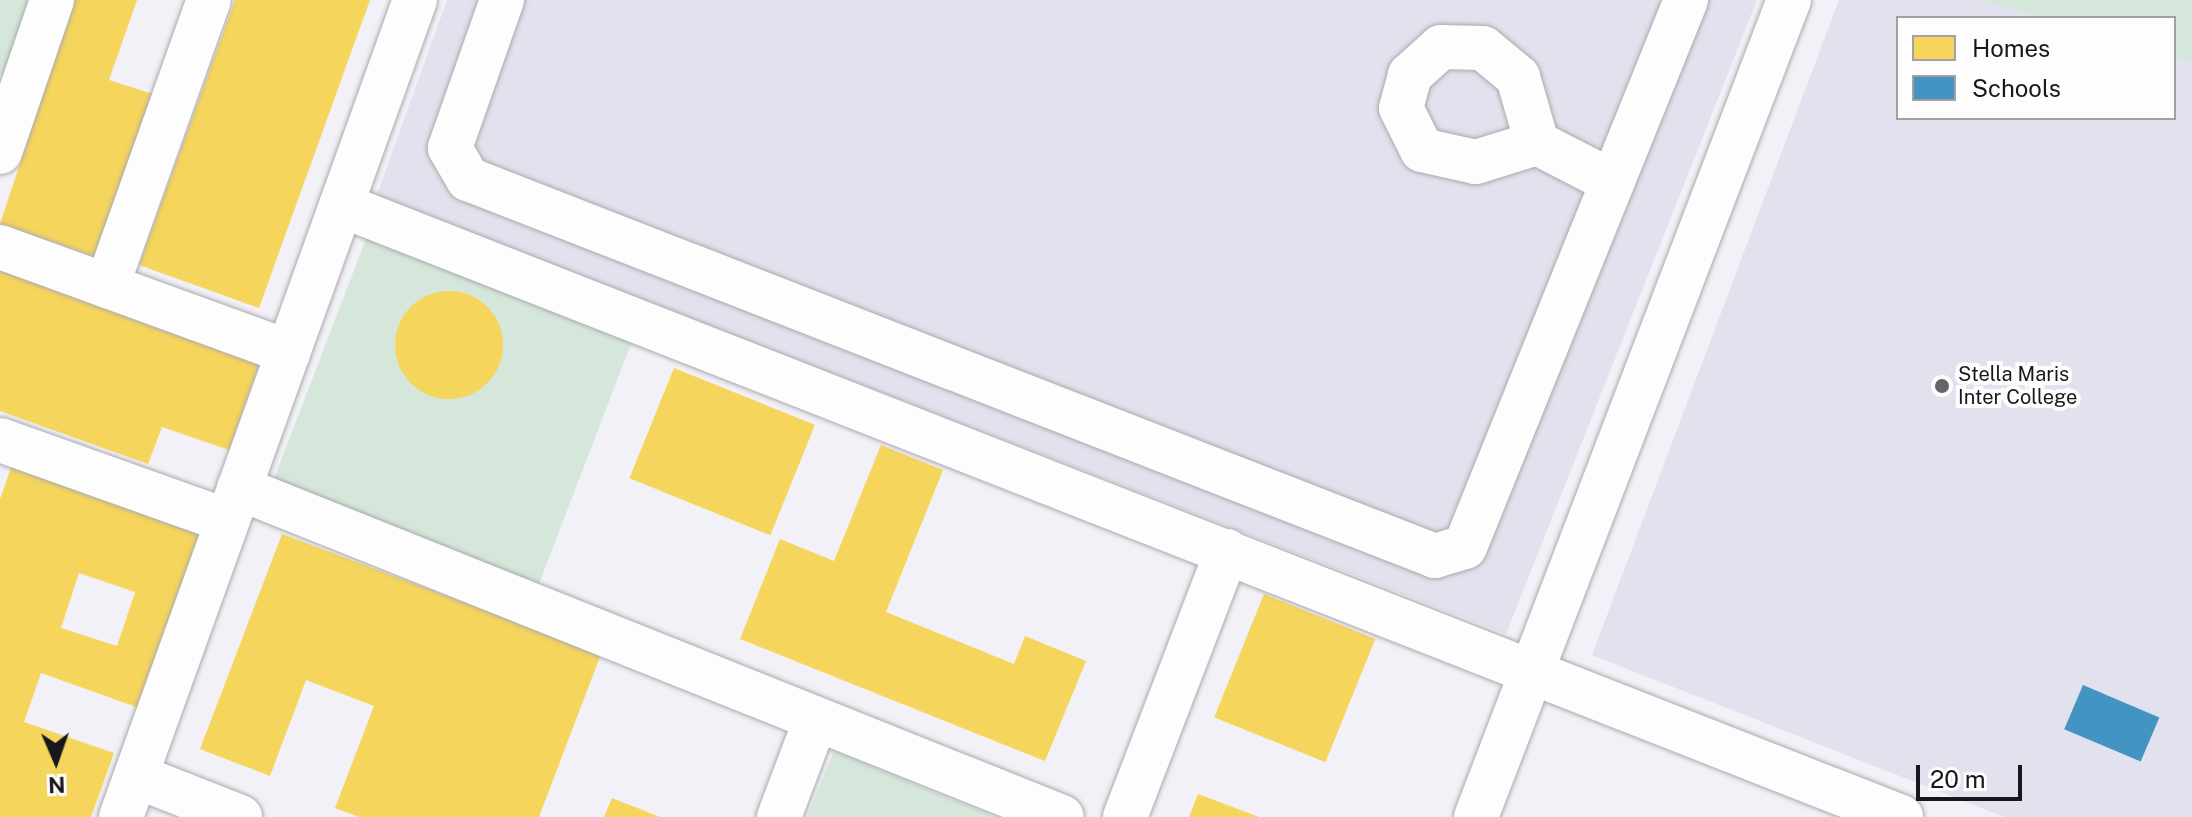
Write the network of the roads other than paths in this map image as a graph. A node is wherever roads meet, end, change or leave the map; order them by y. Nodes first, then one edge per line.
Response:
1 (52, 0) edge
2 (209, 0) edge
3 (415, 0) edge
4 (502, 0) edge
5 (1686, 0) edge
6 (1789, 0) edge
7 (9, 93) edge
8 (1537, 143) dead end
9 (0, 152) edge
10 (1613, 182) junction
11 (341, 205) junction
12 (0, 247) edge
13 (107, 286) junction
14 (288, 352) junction
15 (0, 440) edge
16 (233, 505) junction
17 (1227, 551) junction
18 (1532, 670) junction
19 (816, 719) junction
20 (136, 776) junction
21 (121, 817) edge
22 (240, 817) edge
23 (779, 817) edge
24 (1062, 817) edge
25 (1125, 817) edge
26 (1476, 817) edge
27 (1901, 817) edge

1 - 7 street
2 - 13 street
3 - 11 street
4 - 10 street
5 - 10 street
6 - 18 street
7 - 9 street
8 - 10 street
11 - 14 street
11 - 17 street
12 - 13 street
13 - 14 street
14 - 16 street
15 - 16 street
16 - 19 street
16 - 20 street
17 - 18 street
17 - 25 street
18 - 26 street
18 - 27 street
19 - 23 street
19 - 24 street
20 - 21 street
20 - 22 street

